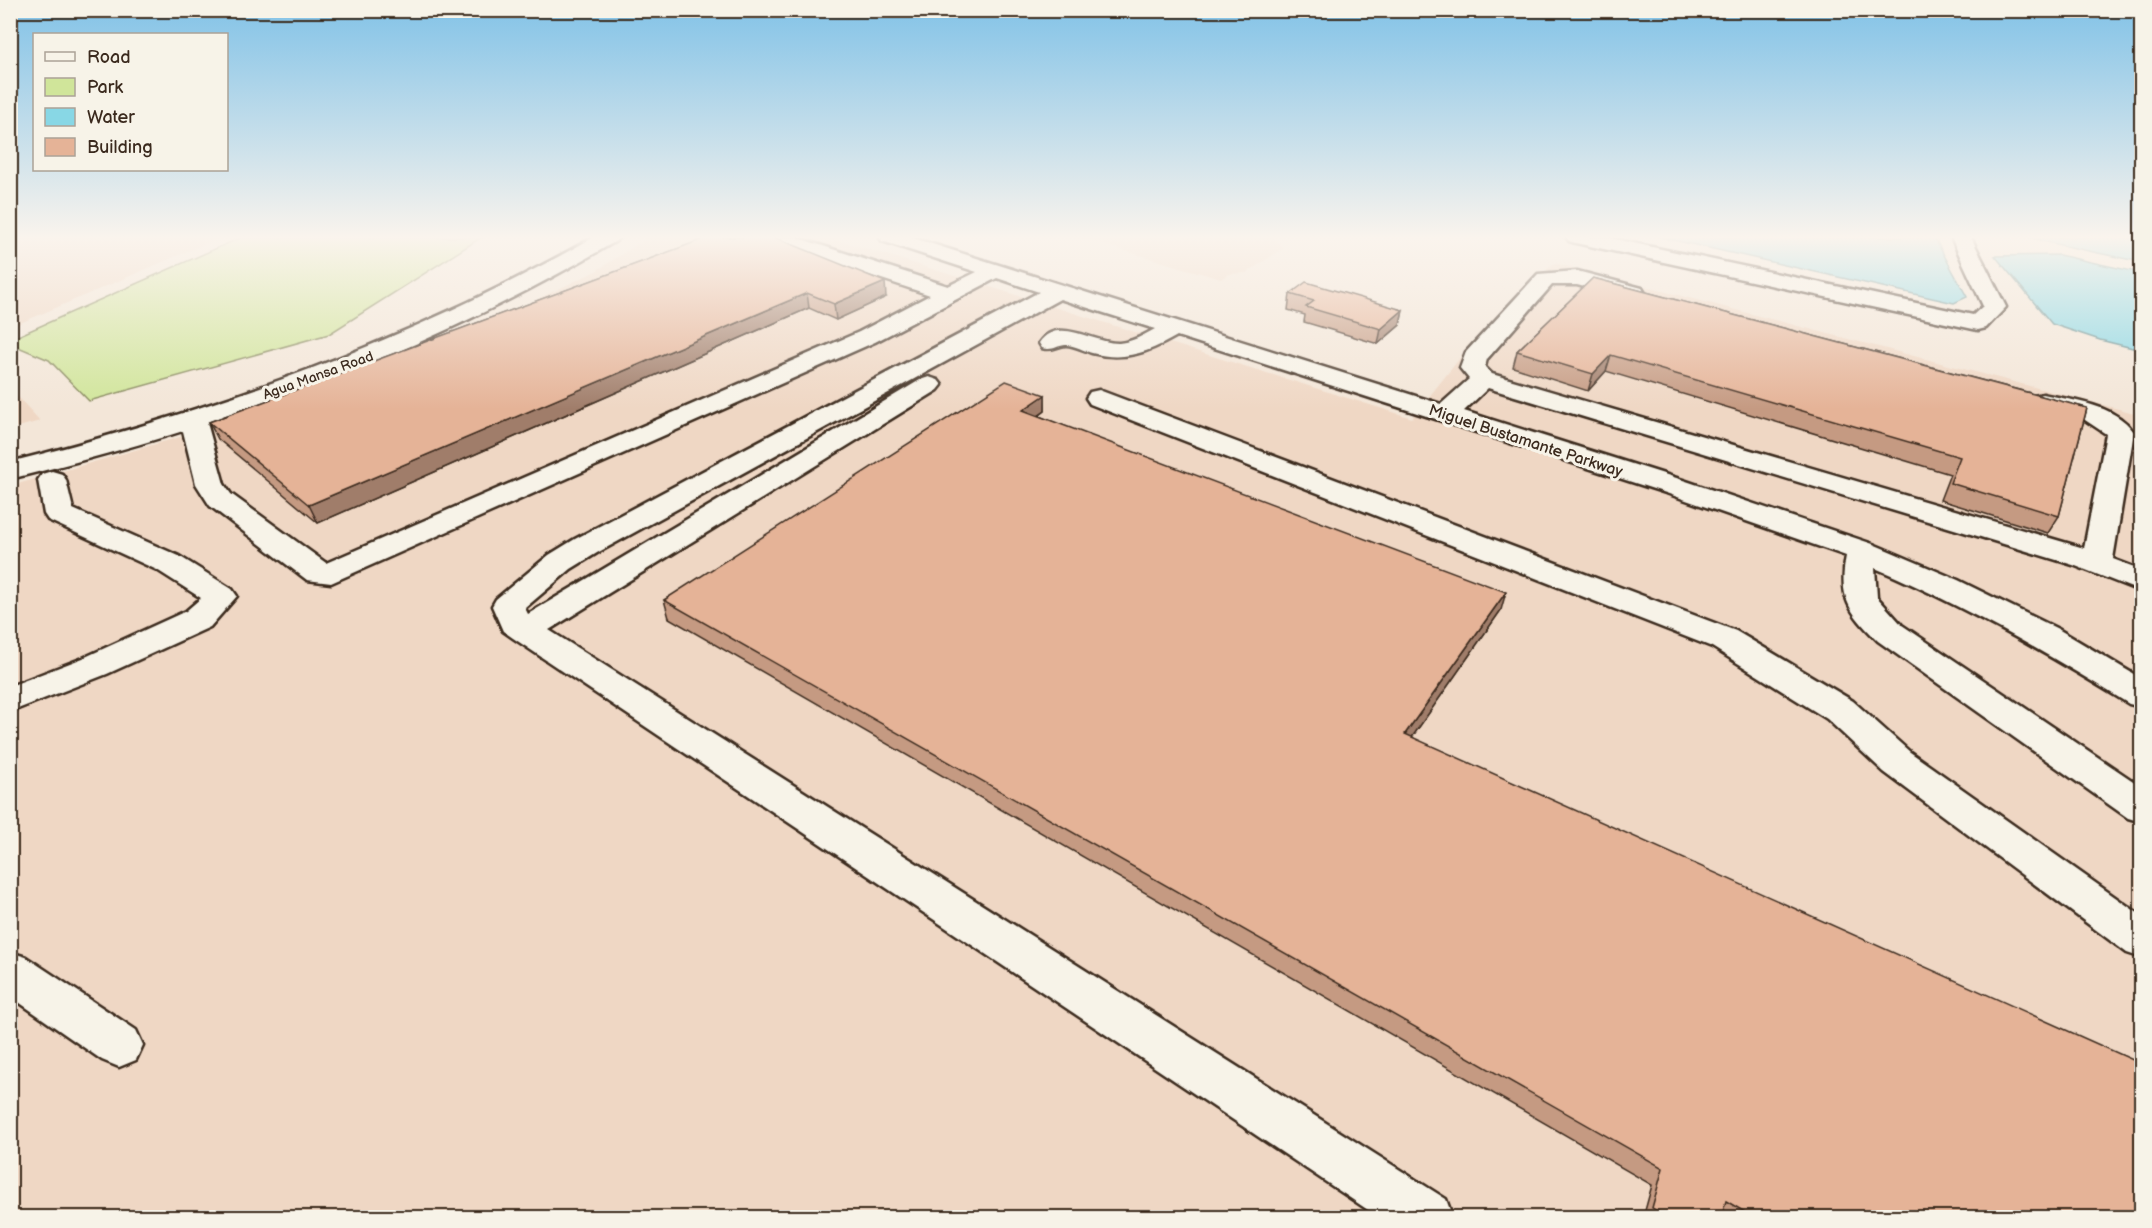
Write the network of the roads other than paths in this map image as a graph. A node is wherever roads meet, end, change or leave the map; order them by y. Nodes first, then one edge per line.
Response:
1 (509, 294) edge
2 (949, 294) edge
3 (1064, 294) edge
4 (1064, 294) edge
5 (1070, 294) edge
6 (1532, 294) edge
7 (1640, 294) edge
8 (1844, 294) edge
9 (1989, 294) edge
10 (1658, 299) edge
11 (1175, 328) junction
12 (1050, 343) dead end
13 (1484, 379) junction
14 (2015, 394) edge
15 (1099, 398) dead end
16 (1446, 414) junction
17 (193, 418) junction
18 (10, 471) edge
19 (52, 480) dead end
20 (1862, 551) junction
21 (2097, 563) junction
22 (2142, 582) edge
23 (525, 630) junction
24 (2142, 695) edge
25 (10, 700) edge
26 (2142, 807) edge
27 (2142, 940) edge
28 (10, 971) edge
29 (119, 1045) dead end
30 (1427, 1218) edge

1 - 17 street, Agua Mansa Road
2 - 17 street
3 - 23 street
4 - 23 street
5 - 11 street, Miguel Bustamante Parkway
6 - 13 street
7 - 10 street
8 - 9 street
11 - 12 street
11 - 16 street, Miguel Bustamante Parkway
13 - 16 street
13 - 21 street
14 - 21 street
15 - 27 street
16 - 20 street, Miguel Bustamante Parkway
17 - 18 street, Agua Mansa Road
19 - 25 street
20 - 24 street, Miguel Bustamante Parkway
20 - 26 street
21 - 22 street
23 - 30 street
28 - 29 street

